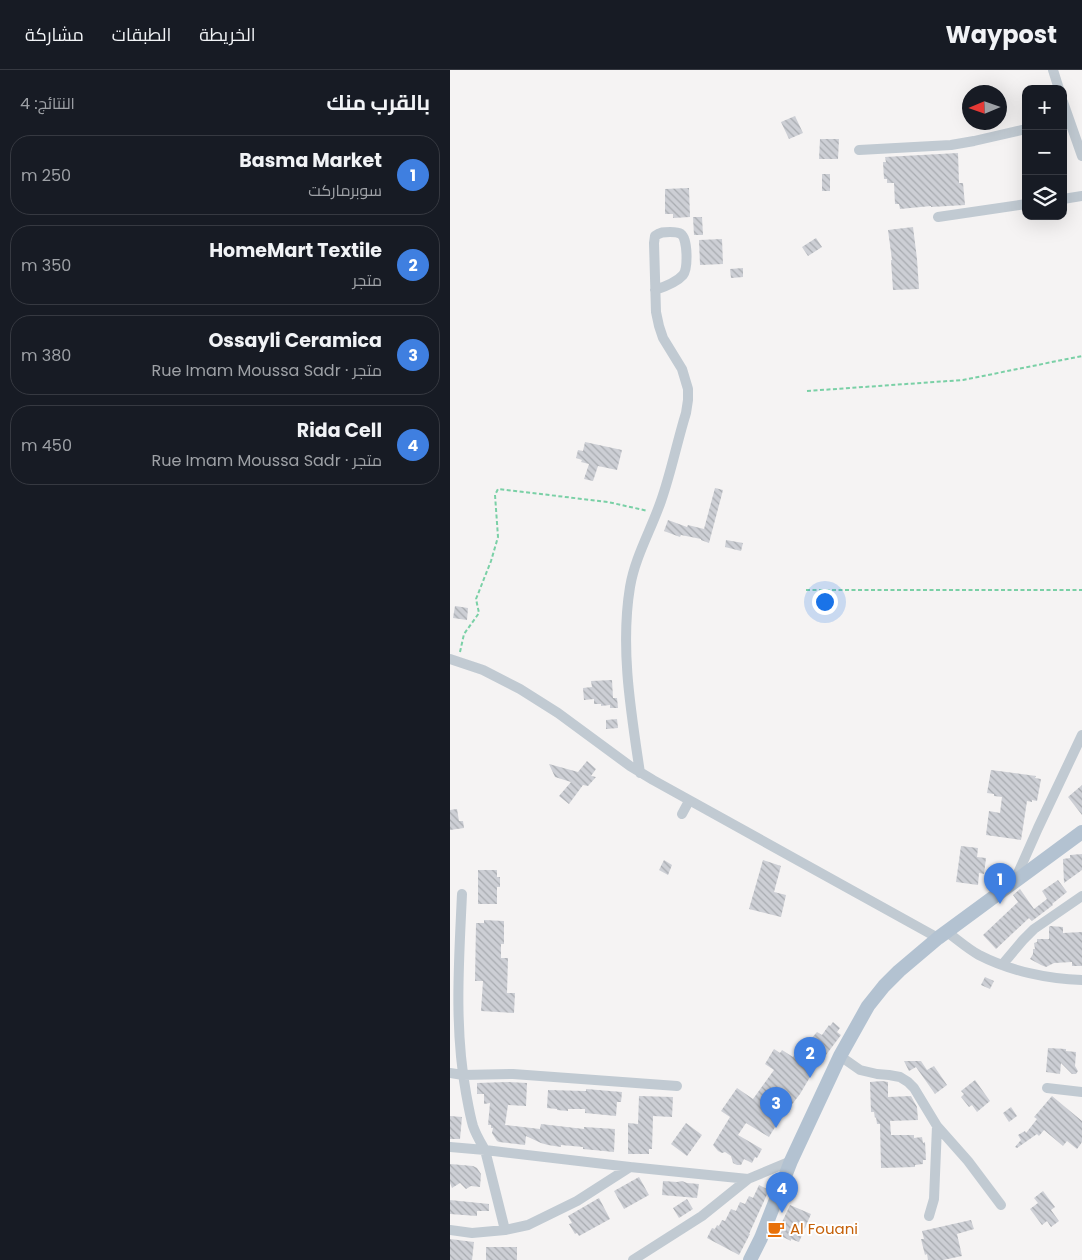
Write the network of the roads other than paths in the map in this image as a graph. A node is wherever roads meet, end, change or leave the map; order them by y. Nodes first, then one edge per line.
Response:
1 (1053, 70) edge
2 (1058, 85) edge
3 (1067, 118) edge
4 (1022, 130) edge
5 (858, 150) dead end
6 (1082, 153) edge
7 (1082, 196) edge
8 (1067, 198) edge
9 (1022, 205) edge
10 (938, 217) dead end
11 (655, 290) junction
12 (454, 660) edge
13 (1082, 735) edge
14 (640, 773) junction
15 (689, 801) junction
16 (682, 814) dead end
17 (1082, 832) edge
18 (1015, 881) junction
19 (462, 894) dead end
20 (1082, 896) edge
21 (943, 935) junction
22 (454, 964) edge
23 (1002, 965) junction
24 (1082, 980) edge
25 (840, 1056) junction
26 (450, 1073) edge
27 (463, 1075) junction
28 (677, 1086) dead end
29 (1047, 1088) dead end
30 (1082, 1092) edge
31 (937, 1126) junction
32 (450, 1147) edge
33 (485, 1150) junction
34 (791, 1161) junction
35 (630, 1167) junction
36 (748, 1179) junction
37 (1001, 1205) dead end
38 (929, 1216) dead end
39 (450, 1230) edge
40 (505, 1230) junction
41 (633, 1260) edge
42 (750, 1260) edge

1 - 2 street
3 - 6 street
4 - 5 street
7 - 8 street
9 - 10 street
11 - 11 street
11 - 14 street
12 - 14 street
13 - 18 street
14 - 15 street
15 - 16 street
15 - 21 street
17 - 18 main road
18 - 21 main road
19 - 22 street
20 - 23 street
21 - 23 street
21 - 25 main road
22 - 27 street
23 - 24 street
25 - 31 street
25 - 34 main road
26 - 27 street
27 - 28 street
27 - 33 street
29 - 30 street
31 - 37 street
31 - 38 street
32 - 33 street
33 - 35 street
33 - 40 street
34 - 36 street
34 - 42 main road
35 - 36 street
35 - 40 street
36 - 41 street
39 - 40 street

